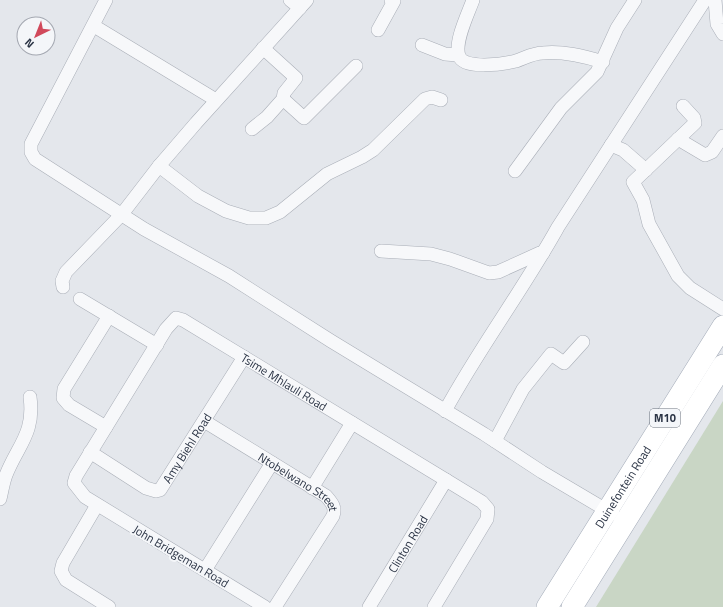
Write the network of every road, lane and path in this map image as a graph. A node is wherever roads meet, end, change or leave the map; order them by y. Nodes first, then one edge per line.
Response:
1 (106, 0) edge
2 (393, 0) edge
3 (473, 0) edge
4 (635, 0) edge
5 (705, 0) edge
6 (715, 0) edge
7 (299, 3) edge
8 (94, 26) junction
9 (378, 30) dead end
10 (723, 34) edge
11 (422, 45) dead end
12 (263, 48) junction
13 (458, 55) junction
14 (602, 62) junction
15 (356, 66) dead end
16 (283, 99) junction
17 (216, 100) junction
18 (441, 100) dead end
19 (683, 106) dead end
20 (252, 129) dead end
21 (723, 136) edge
22 (678, 139) junction
23 (611, 145) junction
24 (159, 166) junction
25 (646, 170) junction
26 (515, 171) dead end
27 (122, 214) junction
28 (381, 251) dead end
29 (543, 253) junction
30 (63, 287) dead end
31 (80, 299) dead end
32 (723, 309) edge
33 (109, 316) junction
34 (723, 326) edge
35 (583, 342) dead end
36 (156, 345) junction
37 (244, 357) junction
38 (723, 365) edge
39 (30, 397) dead end
40 (445, 411) junction
41 (204, 421) junction
42 (352, 422) junction
43 (106, 427) junction
44 (495, 441) junction
45 (90, 452) junction
46 (272, 463) junction
47 (446, 480) junction
48 (312, 488) junction
49 (0, 499) edge
50 (98, 505) junction
51 (607, 510) junction
52 (625, 522) junction
53 (205, 570) junction
54 (109, 607) edge
55 (265, 607) edge
56 (275, 607) edge
57 (368, 607) edge
58 (434, 607) edge
59 (547, 607) edge
60 (572, 607) edge

1 - 8 street
2 - 9 street
3 - 13 street
4 - 14 street
5 - 23 street
6 - 10 street
7 - 12 street
8 - 17 street
8 - 27 street
11 - 13 street
12 - 16 street
12 - 17 street
13 - 14 street
14 - 26 street
15 - 16 street
16 - 20 street
17 - 24 street
18 - 24 street
19 - 22 street
21 - 22 street
22 - 25 street
23 - 25 street
23 - 29 street
24 - 27 street
25 - 32 street
27 - 30 street
27 - 40 street
28 - 29 street
29 - 40 street
31 - 33 street
33 - 36 street
33 - 43 street
34 - 51 main road, Duinefontein Road / M10
35 - 44 street
36 - 37 street, Tsime Mhlauli Road
36 - 43 street, Tsime Mhlauli Road
37 - 41 street, Amy Biehl Road
37 - 42 street, Tsime Mhlauli Road
38 - 52 main road, Duinefontein Road / M10
39 - 49 street
40 - 44 street
41 - 45 street, Amy Biehl Road
41 - 46 street, Ntobelwano Street
42 - 47 street, Tsime Mhlauli Road
42 - 48 street
43 - 45 street, Tsime Mhlauli Road
44 - 51 street
45 - 50 street, Tsime Mhlauli Road
46 - 48 street, Ntobelwano Street
46 - 53 street
47 - 57 street, Clinton Road
47 - 58 street, Tsime Mhlauli Road
48 - 56 street, Ntobelwano Street
50 - 53 street, John Bridgeman Road
50 - 54 street
51 - 52 street
51 - 59 main road, Duinefontein Road / M10
52 - 60 main road, Duinefontein Road / M10
53 - 55 street, John Bridgeman Road

